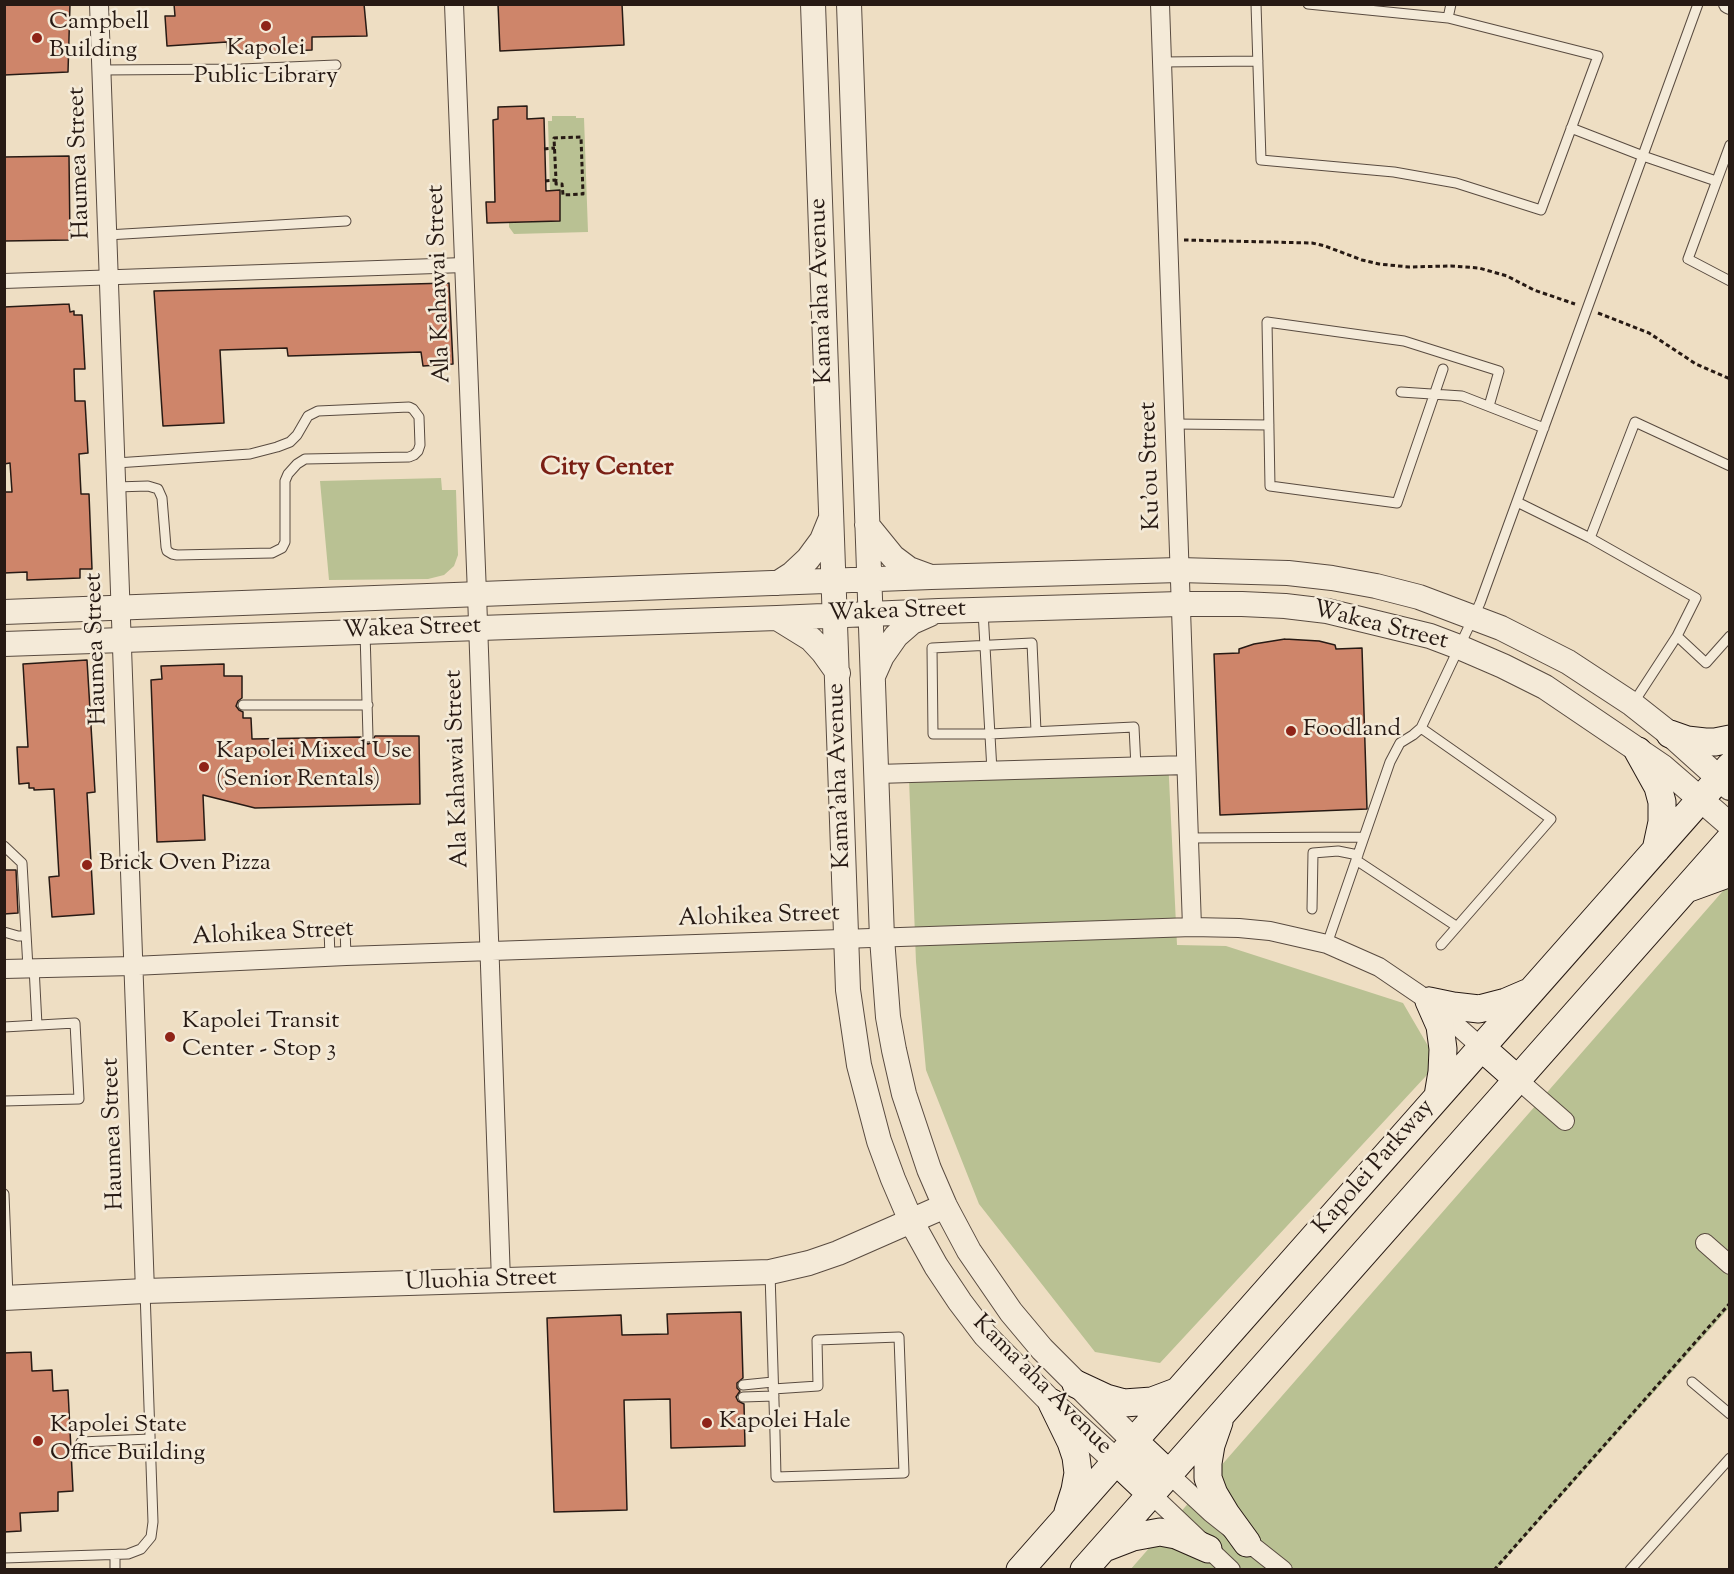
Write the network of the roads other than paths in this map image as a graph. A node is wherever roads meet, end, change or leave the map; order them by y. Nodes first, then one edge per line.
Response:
1 (99, 4) edge
2 (454, 4) edge
3 (813, 4) edge
4 (849, 4) edge
5 (1160, 4) edge
6 (1256, 4) edge
7 (1308, 4) edge
8 (1451, 4) edge
9 (1698, 4) edge
10 (1448, 18) junction
11 (1258, 61) junction
12 (1162, 62) junction
13 (336, 65) dead end
14 (102, 70) junction
15 (1571, 128) junction
16 (1730, 145) edge
17 (1643, 156) junction
18 (1716, 181) junction
19 (346, 221) dead end
20 (108, 235) junction
21 (464, 265) junction
22 (109, 276) junction
23 (4, 280) edge
24 (1730, 281) edge
25 (1443, 369) dead end
26 (1401, 392) dead end
27 (1434, 394) junction
28 (1489, 406) junction
29 (1174, 424) junction
30 (1269, 425) junction
31 (1544, 428) junction
32 (116, 463) junction
33 (1730, 466) edge
34 (116, 487) junction
35 (1517, 502) junction
36 (832, 516) junction
37 (867, 525) junction
38 (1590, 538) junction
39 (1179, 570) junction
40 (931, 577) junction
41 (869, 579) junction
42 (834, 581) junction
43 (778, 583) junction
44 (477, 594) junction
45 (1180, 604) junction
46 (120, 606) junction
47 (983, 610) junction
48 (939, 611) junction
49 (4, 612) edge
50 (870, 614) junction
51 (836, 615) junction
52 (1474, 617) junction
53 (777, 618) junction
54 (478, 628) junction
55 (365, 632) junction
56 (1677, 636) junction
57 (1730, 636) edge
58 (122, 640) junction
59 (4, 644) edge
60 (985, 647) junction
61 (1460, 647) junction
62 (838, 673) junction
63 (872, 680) junction
64 (1632, 704) junction
65 (243, 705) dead end
66 (368, 705) junction
67 (1421, 728) junction
68 (1036, 731) junction
69 (990, 734) junction
70 (1670, 734) junction
71 (368, 737) dead end
72 (1730, 739) edge
73 (1638, 751) junction
74 (1186, 765) junction
75 (1136, 767) junction
76 (992, 771) junction
77 (877, 774) junction
78 (1726, 778) edge
79 (1700, 800) junction
80 (1730, 825) edge
81 (1363, 837) junction
82 (1188, 838) junction
83 (1730, 839) edge
84 (4, 846) edge
85 (1656, 850) junction
86 (1357, 858) junction
87 (1730, 873) edge
88 (1685, 890) junction
89 (1312, 909) dead end
90 (1192, 927) junction
91 (1456, 927) junction
92 (329, 928) dead end
93 (345, 928) dead end
94 (4, 932) edge
95 (26, 936) junction
96 (882, 938) junction
97 (845, 939) junction
98 (1327, 944) junction
99 (1441, 945) dead end
100 (489, 951) junction
101 (338, 956) junction
102 (133, 966) junction
103 (31, 968) junction
104 (4, 969) edge
105 (1531, 991) junction
106 (1430, 1001) junction
107 (37, 1024) junction
108 (4, 1027) edge
109 (1482, 1047) junction
110 (1517, 1079) junction
111 (1438, 1096) junction
112 (4, 1101) edge
113 (1565, 1121) dead end
114 (4, 1194) edge
115 (945, 1206) junction
116 (911, 1221) junction
117 (1705, 1243) dead end
118 (1730, 1265) edge
119 (770, 1272) junction
120 (501, 1281) junction
121 (145, 1291) junction
122 (6, 1298) edge
123 (1692, 1382) dead end
124 (743, 1384) dead end
125 (1076, 1384) junction
126 (773, 1389) junction
127 (1177, 1391) junction
128 (743, 1396) dead end
129 (1052, 1403) junction
130 (1222, 1414) junction
131 (1730, 1414) edge
132 (150, 1439) junction
133 (1134, 1441) junction
134 (81, 1442) dead end
135 (1730, 1458) edge
136 (1116, 1461) junction
137 (1169, 1474) junction
138 (1151, 1494) junction
139 (1065, 1518) junction
140 (1247, 1543) junction
141 (1103, 1549) junction
142 (1208, 1549) junction
143 (115, 1554) junction
144 (4, 1558) edge
145 (115, 1569) edge
146 (1020, 1569) edge
147 (1084, 1569) edge
148 (1231, 1569) edge
149 (1283, 1569) edge
150 (1630, 1569) edge

1 - 14 street, Haumea Street
2 - 21 street, Ala Kahawai Street
3 - 36 street, Kama'aha Avenue
4 - 37 street, Kama'aha Avenue
5 - 12 street, Ku'ou Street
6 - 11 lane
7 - 10 lane
8 - 10 lane
9 - 17 lane
10 - 15 lane
11 - 12 lane
11 - 15 lane
12 - 29 street, Ku'ou Street
13 - 14 lane
14 - 20 street, Haumea Street
15 - 17 lane
16 - 18 lane
17 - 18 lane
17 - 31 lane
18 - 24 lane
19 - 20 lane
20 - 22 street, Haumea Street
21 - 22 street
21 - 44 street, Ala Kahawai Street
22 - 23 street
22 - 32 street, Haumea Street
25 - 27 lane
26 - 27 lane
27 - 28 lane
27 - 30 lane
28 - 30 lane
28 - 31 lane
29 - 30 lane
29 - 39 street, Ku'ou Street
31 - 35 lane
32 - 34 street, Haumea Street
32 - 34 lane
33 - 38 lane
34 - 46 street, Haumea Street
35 - 38 lane
35 - 52 lane
36 - 42 street, Kama'aha Avenue
36 - 43 street
37 - 40 street
37 - 41 street, Kama'aha Avenue
38 - 56 lane
39 - 40 street, Wakea Street
39 - 45 street, Ku'ou Street
39 - 52 street, Wakea Street
40 - 41 street, Wakea Street
41 - 42 street, Wakea Street
41 - 50 street, Kama'aha Avenue
42 - 43 street, Wakea Street
42 - 51 street, Kama'aha Avenue
43 - 44 street, Wakea Street
44 - 46 street, Wakea Street
44 - 54 street, Ala Kahawai Street
45 - 47 street, Wakea Street
45 - 61 street, Wakea Street
45 - 74 street, Ku'ou Street
46 - 49 street, Wakea Street
46 - 58 street, Haumea Street
47 - 48 street, Wakea Street
47 - 60 lane
48 - 50 street, Wakea Street
48 - 63 street
50 - 51 street, Wakea Street
50 - 63 street, Kama'aha Avenue
51 - 53 street, Wakea Street
51 - 62 street, Kama'aha Avenue
52 - 61 lane
52 - 64 street, Wakea Street
53 - 54 street, Wakea Street
53 - 62 street
54 - 55 street, Wakea Street
54 - 100 street, Ala Kahawai Street
55 - 58 street, Wakea Street
55 - 66 lane
56 - 57 lane
56 - 64 lane
58 - 59 street, Wakea Street
58 - 102 street, Haumea Street
60 - 68 lane
60 - 69 lane
60 - 69 lane
61 - 67 lane
61 - 73 street, Wakea Street
62 - 97 street, Kama'aha Avenue
63 - 77 street, Kama'aha Avenue
64 - 70 street, Wakea Street
65 - 66 lane
66 - 71 lane
67 - 81 lane
67 - 91 lane
68 - 69 lane
68 - 75 lane
69 - 76 lane
70 - 72 main road
70 - 78 street, Wakea Street
73 - 79 street, Wakea Street
73 - 85 main road
74 - 75 street
74 - 82 street, Ku'ou Street
75 - 76 street
76 - 77 street
77 - 96 street, Kama'aha Avenue
78 - 79 main road, Kapolei Parkway
79 - 80 street, Wakea Street
79 - 85 main road, Kapolei Parkway
81 - 82 lane
81 - 86 lane
82 - 90 street, Ku'ou Street
83 - 88 main road, Kapolei Parkway
84 - 95 lane
85 - 105 main road, Kapolei Parkway
86 - 89 lane
86 - 91 lane
86 - 98 lane
87 - 88 main road
88 - 110 main road, Kapolei Parkway
90 - 96 street, Alohikea Street
90 - 98 street, Alohikea Street
91 - 99 lane
92 - 101 lane
93 - 101 lane
94 - 95 lane
95 - 103 lane
96 - 97 street, Alohikea Street
96 - 115 street, Kama'aha Avenue
97 - 100 street, Alohikea Street
97 - 116 street, Kama'aha Avenue
98 - 106 street, Alohikea Street
100 - 101 street, Alohikea Street
100 - 120 street, Ala Kahawai Street
101 - 102 street, Alohikea Street
102 - 103 street, Alohikea Street
102 - 121 street, Haumea Street
103 - 104 street, Alohikea Street
103 - 107 lane
105 - 106 main road
105 - 109 main road, Kapolei Parkway
106 - 109 street, Alohikea Street
106 - 111 main road
107 - 108 lane
107 - 112 lane
109 - 110 main road
109 - 111 main road, Kapolei Parkway
110 - 113 street
110 - 130 main road, Kapolei Parkway
111 - 127 main road, Kapolei Parkway
114 - 122 lane
115 - 116 street, Uluohia Street
115 - 125 street, Kama'aha Avenue
116 - 119 street, Uluohia Street
116 - 129 street, Kama'aha Avenue
117 - 118 street
119 - 120 street, Uluohia Street
119 - 126 lane
120 - 121 street, Uluohia Street
121 - 122 street, Uluohia Street
121 - 132 lane
123 - 131 lane
124 - 126 lane
125 - 127 main road
125 - 133 street, Kama'aha Avenue
126 - 126 lane
126 - 128 lane
127 - 133 main road, Kapolei Parkway
129 - 136 street, Kama'aha Avenue
129 - 139 main road
130 - 137 main road, Kapolei Parkway
130 - 140 main road
132 - 134 lane
132 - 143 lane
133 - 136 main road, Kapolei Parkway
133 - 137 main road
135 - 150 lane
136 - 138 main road
136 - 139 main road, Kapolei Parkway
137 - 138 main road, Kapolei Parkway
137 - 140 street
138 - 141 main road, Kapolei Parkway
138 - 142 street
139 - 146 main road, Kapolei Parkway
140 - 149 street
141 - 142 main road
141 - 147 main road, Kapolei Parkway
142 - 148 street
143 - 144 lane
143 - 145 lane

